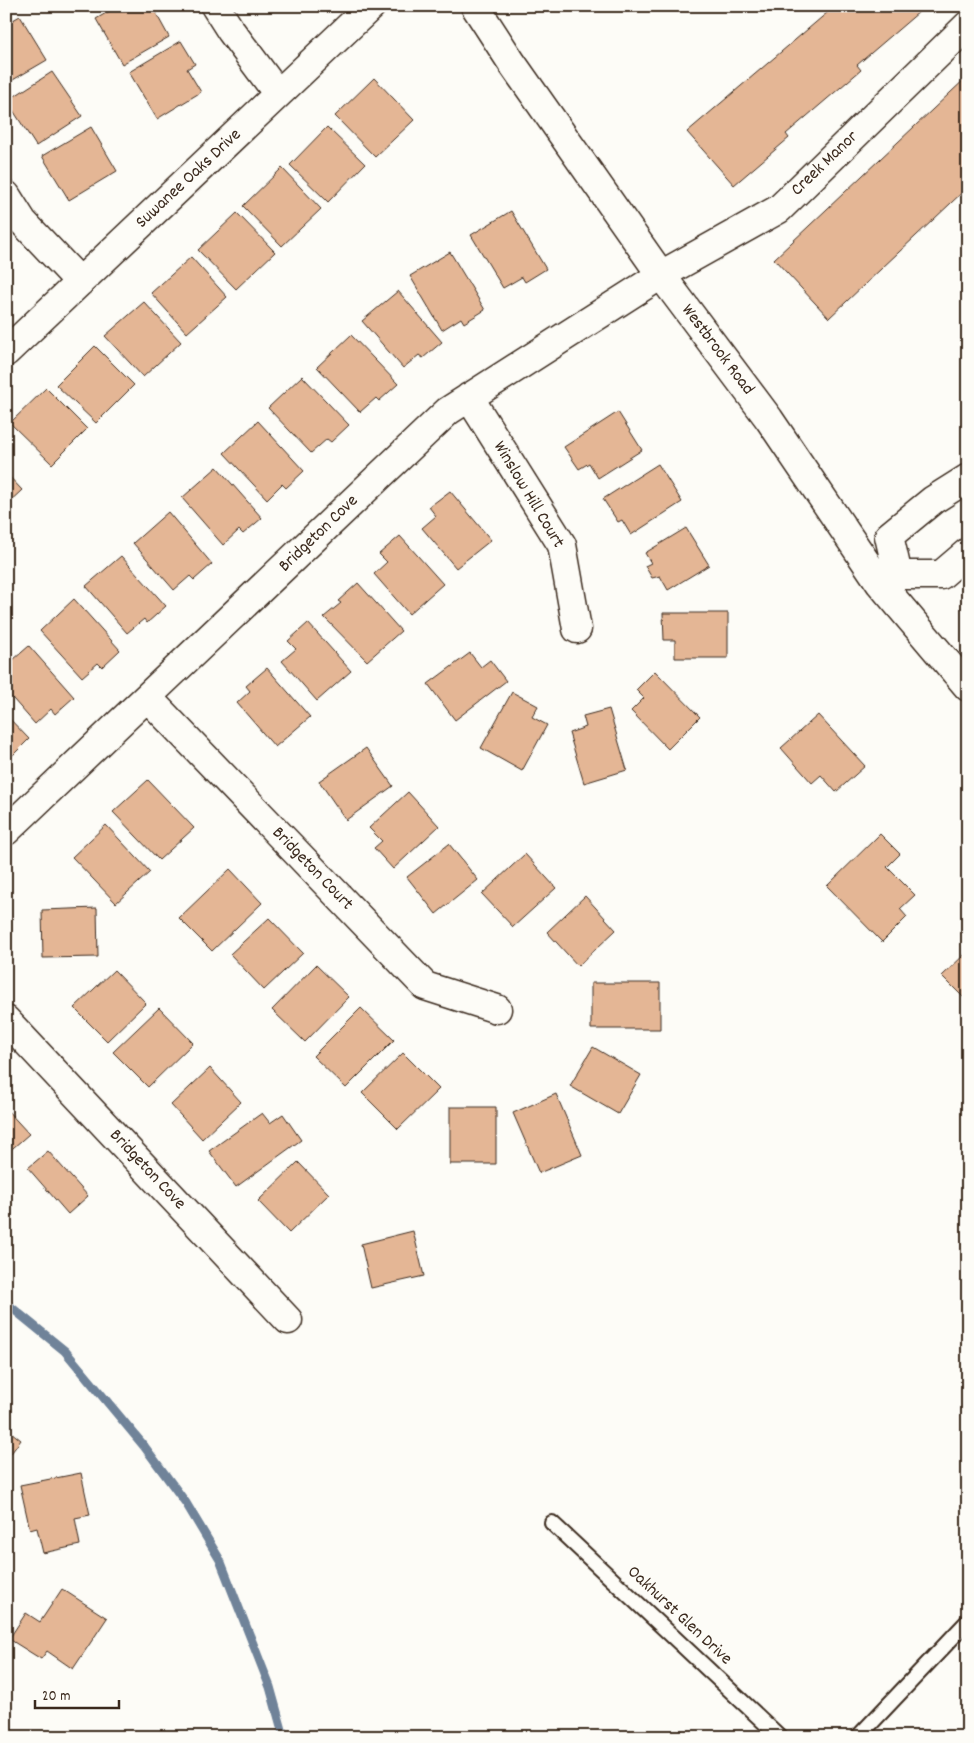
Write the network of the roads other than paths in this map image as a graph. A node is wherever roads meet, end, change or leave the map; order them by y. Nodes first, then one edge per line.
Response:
1 (215, 6) edge
2 (371, 6) edge
3 (475, 6) edge
4 (968, 25) edge
5 (278, 94) junction
6 (6, 195) edge
7 (661, 274) junction
8 (80, 282) junction
9 (6, 352) edge
10 (469, 397) junction
11 (968, 478) edge
12 (968, 552) edge
13 (889, 579) junction
14 (577, 629) dead end
15 (968, 687) edge
16 (147, 697) junction
17 (6, 831) edge
18 (497, 1009) dead end
19 (6, 1020) edge
20 (288, 1320) dead end
21 (552, 1523) dead end
22 (968, 1621) edge
23 (780, 1737) edge
24 (858, 1737) edge

1 - 5 street
2 - 5 street, Suwanee Oaks Drive
3 - 7 street, Westbrook Road
4 - 7 street, Creek Manor
5 - 8 street, Suwanee Oaks Drive
6 - 8 street
7 - 10 street, Bridgeton Cove
7 - 13 street, Westbrook Road
8 - 9 street, Suwanee Oaks Drive
10 - 14 street, Winslow Hill Court
10 - 16 street, Bridgeton Cove
11 - 13 street
12 - 13 street
13 - 15 street, Westbrook Road
16 - 17 street, Bridgeton Cove
16 - 18 street, Bridgeton Court
19 - 20 street, Bridgeton Cove
21 - 23 lane, Oakhurst Glen Drive
22 - 24 lane

